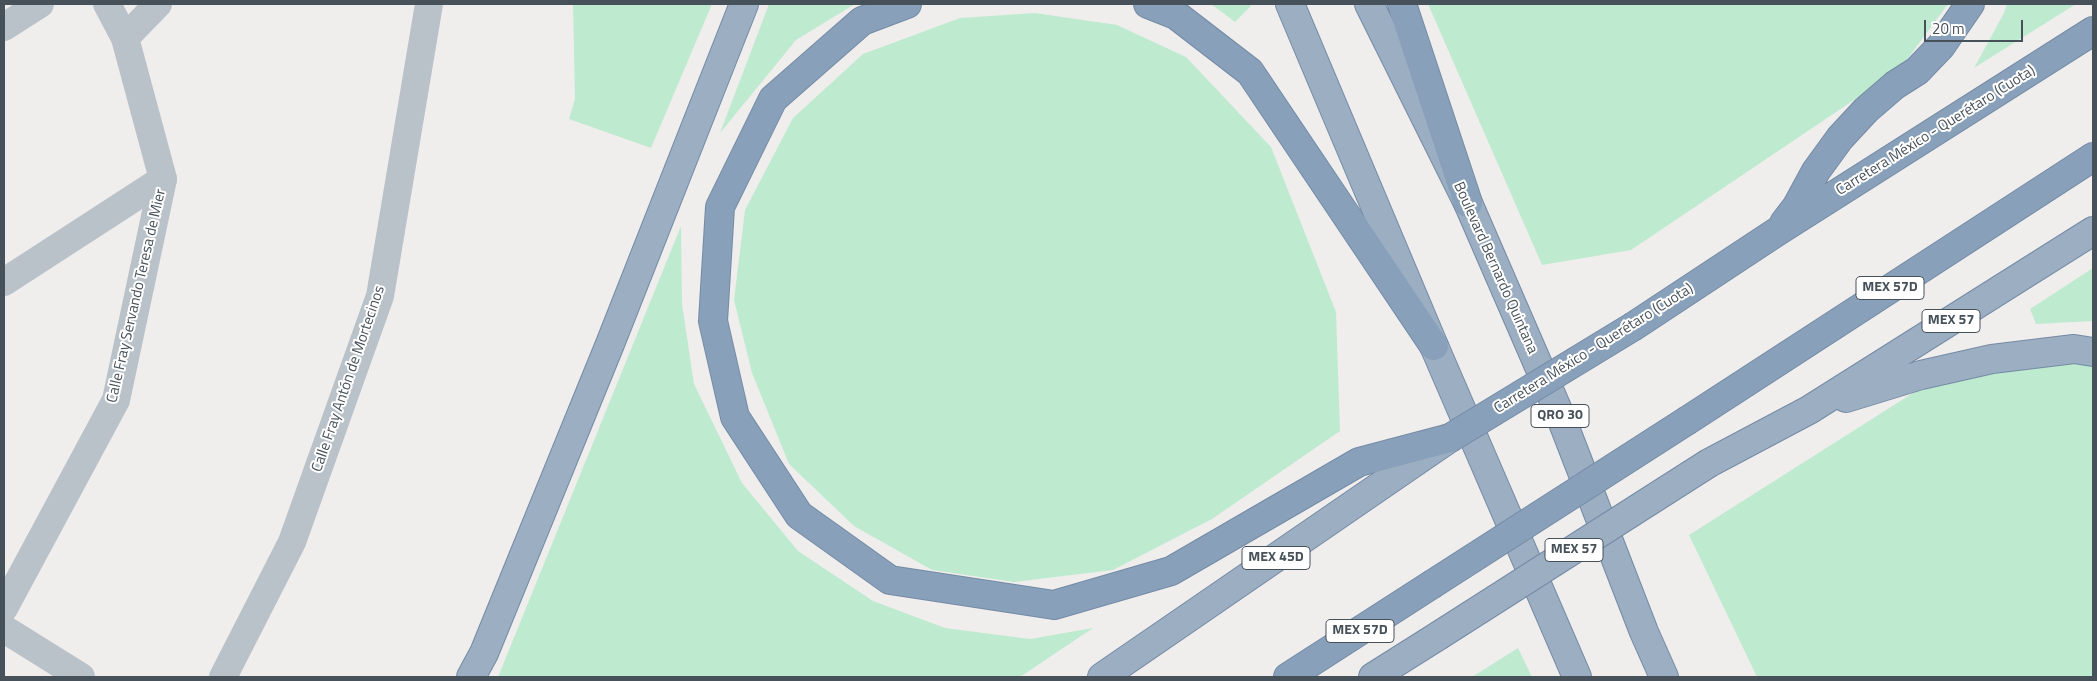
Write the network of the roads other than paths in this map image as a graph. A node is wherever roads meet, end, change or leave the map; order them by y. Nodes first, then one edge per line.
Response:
1 (40, 4) edge
2 (107, 4) edge
3 (158, 4) edge
4 (429, 4) edge
5 (744, 4) edge
6 (907, 4) edge
7 (1148, 4) edge
8 (1290, 4) edge
9 (1370, 4) edge
10 (1402, 4) edge
11 (1970, 4) edge
12 (4, 26) edge
13 (2090, 32) edge
14 (125, 38) junction
15 (2093, 157) edge
16 (163, 179) junction
17 (1468, 203) junction
18 (2093, 231) edge
19 (1778, 232) junction
20 (4, 282) edge
21 (1434, 346) junction
22 (2093, 352) edge
23 (1809, 410) junction
24 (1450, 438) junction
25 (4, 608) edge
26 (4, 629) edge
27 (1644, 632) junction
28 (1576, 676) edge
29 (81, 677) edge
30 (222, 677) edge
31 (471, 677) edge
32 (1102, 677) edge
33 (1288, 677) edge
34 (1373, 677) edge
35 (1664, 677) edge
36 (1680, 677) edge

1 - 12 street
2 - 14 street, Calle Fray Servando Teresa de Mier
3 - 14 street
4 - 30 street, Calle Fray Antón de Mortecinos
5 - 31 highway
6 - 24 highway
7 - 21 highway
8 - 21 highway
9 - 17 highway, Boulevard Bernardo Quintana / QRO 30
10 - 17 highway
11 - 19 highway
13 - 19 highway, Carretera México - Querétaro (Cuota)
14 - 16 street, Calle Fray Servando Teresa de Mier
15 - 33 highway, MEX 57D, bridge
16 - 20 street
16 - 25 street, Calle Fray Servando Teresa de Mier
17 - 27 highway, Boulevard Bernardo Quintana / QRO 30
18 - 23 highway, MEX 57
19 - 24 highway, Carretera México - Querétaro (Cuota), bridge
21 - 28 highway
22 - 23 highway
23 - 34 highway, MEX 57, bridge
24 - 32 highway, Carretera México - Querétaro (Cuota) / MEX 45D
26 - 29 street
27 - 35 highway, Boulevard Bernardo Quintana / QRO 30
27 - 36 highway

